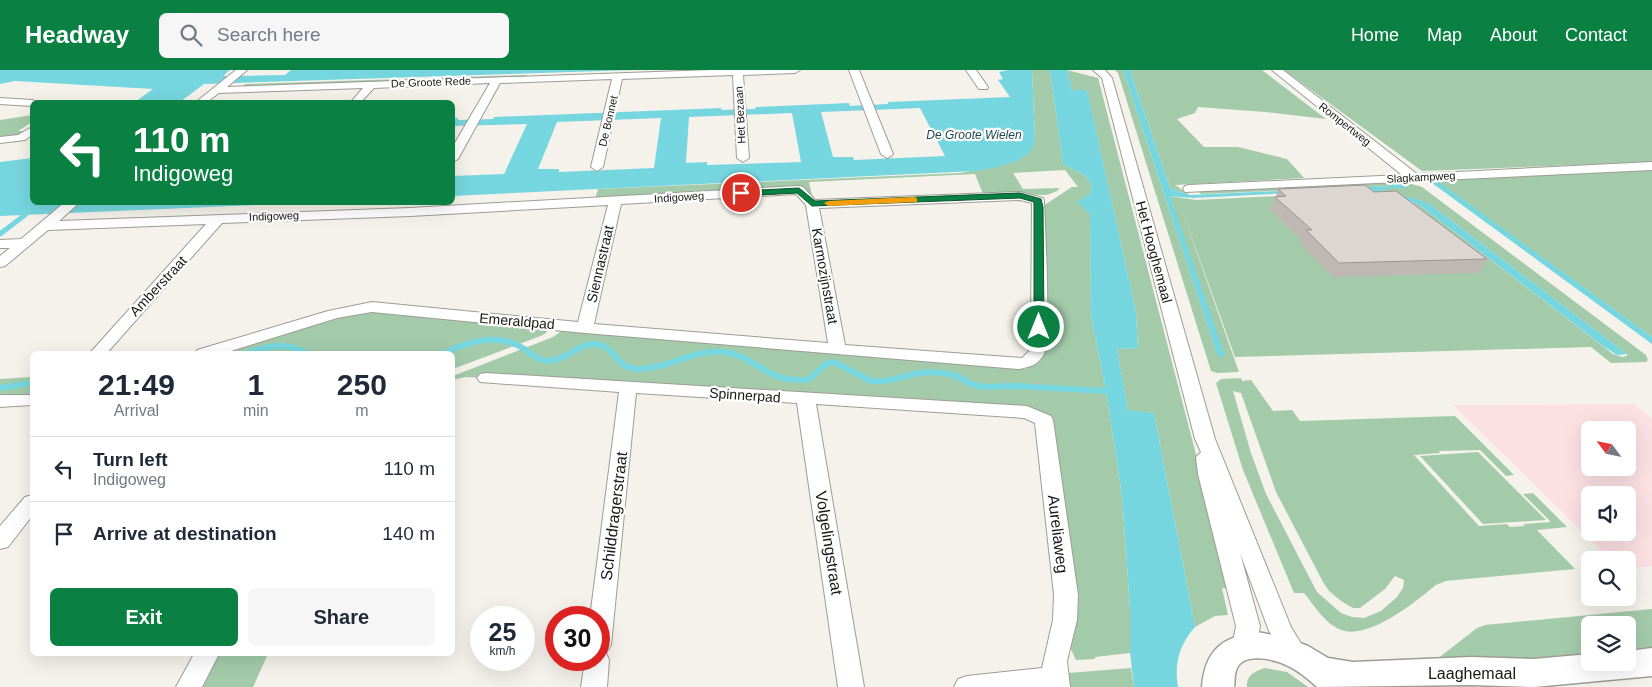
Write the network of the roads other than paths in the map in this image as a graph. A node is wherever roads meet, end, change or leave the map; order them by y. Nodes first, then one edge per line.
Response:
1 (794, 70) edge
2 (854, 70) edge
3 (971, 70) edge
4 (1098, 70) edge
5 (1277, 70) edge
6 (738, 71) edge
7 (239, 73) edge
8 (546, 74) edge
9 (618, 76) junction
10 (497, 80) junction
11 (372, 84) junction
12 (221, 87) junction
13 (983, 87) dead end
14 (246, 89) junction
15 (204, 100) edge
16 (232, 100) edge
17 (358, 100) edge
18 (0, 101) edge
19 (30, 104) edge
20 (30, 131) edge
21 (0, 140) edge
22 (887, 154) dead end
23 (455, 155) edge
24 (742, 158) dead end
25 (1652, 166) edge
26 (597, 167) dead end
27 (1413, 177) junction
28 (1189, 189) dead end
29 (615, 201) junction
30 (812, 204) junction
31 (71, 205) edge
32 (219, 218) junction
33 (46, 226) junction
34 (26, 243) junction
35 (0, 244) edge
36 (0, 264) edge
37 (585, 328) junction
38 (837, 349) junction
39 (99, 351) edge
40 (213, 351) edge
41 (486, 378) dead end
42 (628, 387) junction
43 (30, 400) edge
44 (806, 400) junction
45 (0, 401) edge
46 (1005, 411) joint
47 (1205, 439) junction
48 (30, 504) edge
49 (0, 541) edge
50 (603, 606) edge
51 (1244, 647) junction
52 (206, 656) edge
53 (1652, 662) edge
54 (596, 671) edge
55 (1317, 671) edge
56 (1534, 673) junction
57 (1055, 683) edge
58 (189, 687) edge
59 (594, 687) edge
60 (851, 687) edge
61 (967, 687) edge
62 (1218, 687) edge
63 (1484, 687) edge

1 - 6 street, De Groote Rede
2 - 22 street
3 - 13 street
4 - 47 street, Het Hooghemaal
5 - 27 street, Rompertweg
6 - 9 street, De Groote Rede
6 - 24 street, Het Bezaan
7 - 12 street
8 - 9 street, De Groote Rede
8 - 10 street, De Groote Rede
9 - 26 street, De Bonnet
10 - 11 street, De Groote Rede
10 - 23 street
11 - 14 street, De Groote Rede
11 - 17 street
12 - 14 street, De Groote Rede
12 - 15 street
14 - 16 street
18 - 19 street
20 - 21 street
25 - 27 street, Slagkampweg
27 - 28 street, Slagkampweg
29 - 30 street, Indigoweg
29 - 32 street, Indigoweg
29 - 37 street, Siennastraat
30 - 38 street, Karmozijnstraat
30 - 38 street
31 - 33 street
32 - 33 street, Indigoweg
32 - 39 street, Amberstraat
33 - 34 street
34 - 35 street
34 - 36 street
37 - 38 street, Emeraldpad
37 - 40 street, Emeraldpad
41 - 42 street, Spinnerpad
42 - 44 street, Spinnerpad
42 - 50 street, Schilddragerstraat
43 - 45 street
44 - 46 street, Spinnerpad
44 - 60 street, Volgelingstraat
46 - 57 street, Aureliaweg
47 - 51 street, Het Hooghemaal
47 - 55 street, Het Hooghemaal
48 - 49 street
51 - 55 street, Laaghemaal
51 - 62 street
52 - 58 street
53 - 56 street, Laaghemaal
54 - 59 street
55 - 56 street, Laaghemaal
56 - 63 street, Laaghemaal
57 - 61 street

